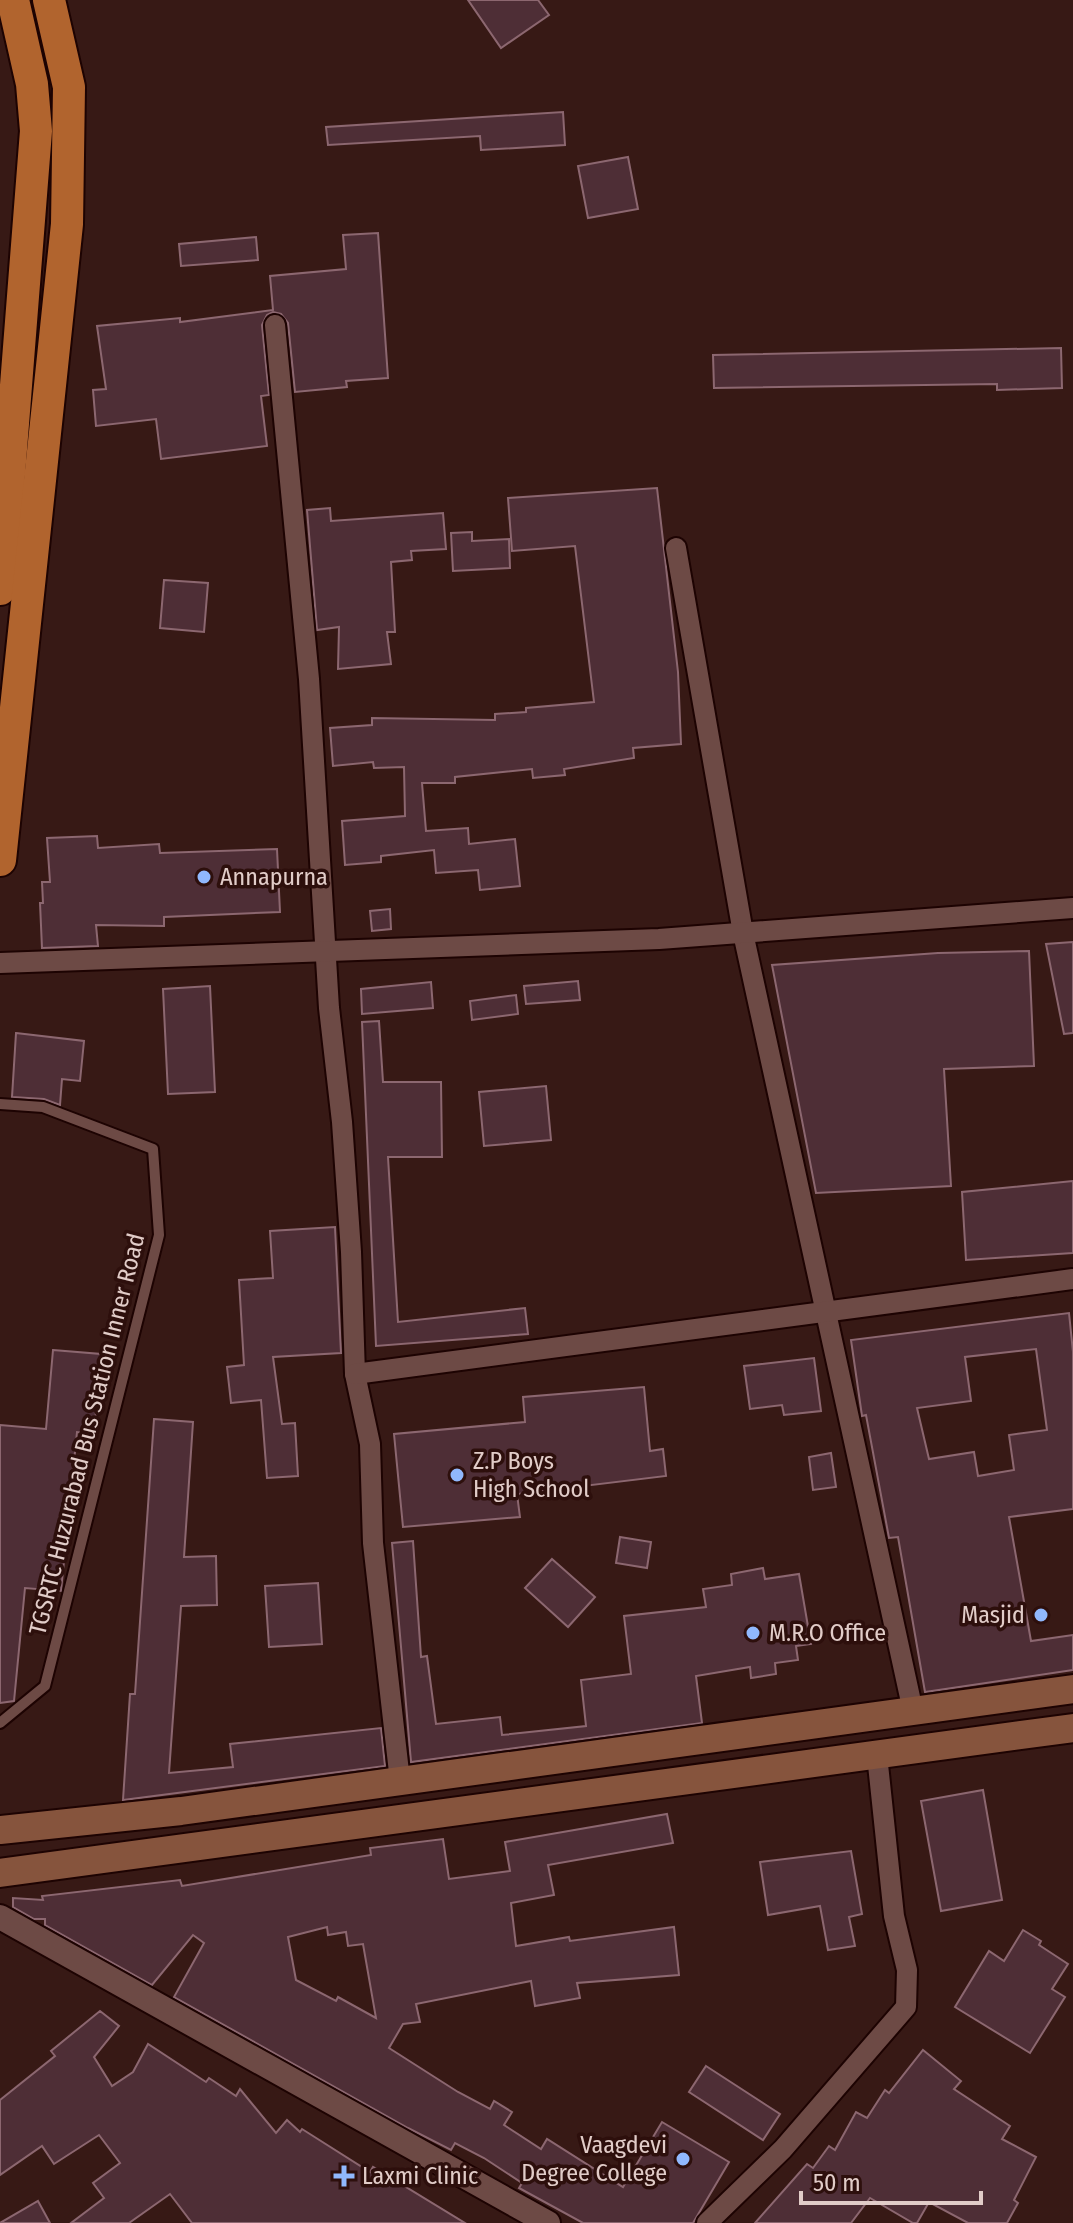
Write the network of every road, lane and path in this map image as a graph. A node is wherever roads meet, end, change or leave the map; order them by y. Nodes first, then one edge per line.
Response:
1 (13, 0) edge
2 (49, 0) edge
3 (275, 325) dead end
4 (676, 548) dead end
5 (0, 589) edge
6 (0, 860) edge
7 (1073, 908) edge
8 (743, 933) junction
9 (328, 952) junction
10 (0, 963) edge
11 (0, 1104) edge
12 (1073, 1279) edge
13 (825, 1311) junction
14 (355, 1374) junction
15 (1073, 1689) edge
16 (913, 1711) junction
17 (0, 1723) edge
18 (1073, 1728) edge
19 (727, 1736) junction
20 (877, 1755) junction
21 (733, 1775) junction
22 (400, 1781) junction
23 (0, 1830) edge
24 (0, 1873) edge
25 (0, 1917) edge
26 (548, 2223) edge
27 (707, 2223) edge

1 - 5 highway
2 - 6 highway
3 - 9 street
4 - 8 street
7 - 8 street
8 - 9 street
8 - 13 street
9 - 10 street
9 - 14 street
11 - 17 lane, TGSRTC Huzurabad Bus Station Inner Road
12 - 13 street
13 - 14 street
13 - 16 street
14 - 22 street
15 - 16 main road
16 - 19 main road
18 - 20 main road
19 - 21 main road
19 - 22 main road
20 - 21 main road
20 - 27 street
21 - 24 main road
22 - 23 main road
25 - 26 street

